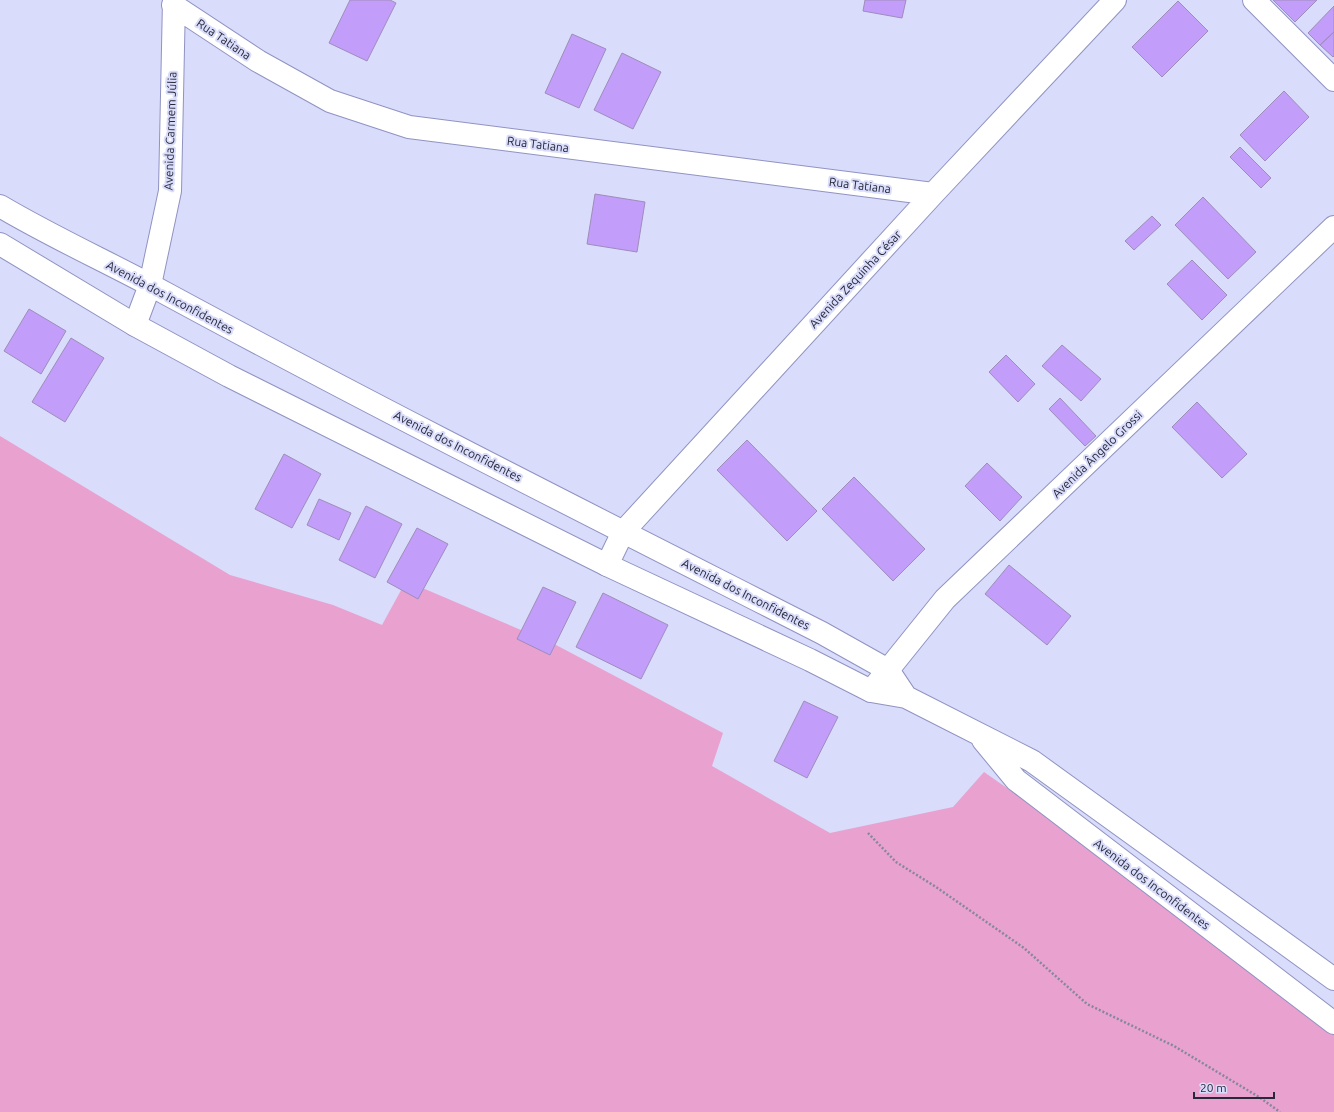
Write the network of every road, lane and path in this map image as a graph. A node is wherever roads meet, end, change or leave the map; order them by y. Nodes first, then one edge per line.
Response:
1 (1115, 0) edge
2 (1254, 0) edge
3 (174, 2) edge
4 (1334, 80) edge
5 (933, 194) junction
6 (0, 206) edge
7 (1334, 227) edge
8 (0, 244) edge
9 (150, 285) junction
10 (135, 324) junction
11 (623, 532) junction
12 (607, 565) junction
13 (888, 670) junction
14 (871, 691) junction
15 (906, 697) junction
16 (979, 735) junction
17 (868, 833) dead end
18 (1334, 979) edge
19 (1334, 1023) edge
20 (1280, 1112) edge

1 - 5 street, Avenida Zequinha César
2 - 4 street
3 - 5 street, Rua Tatiana
3 - 9 street, Avenida Carmem Júlia
5 - 11 street, Avenida Zequinha César
6 - 9 street, Avenida dos Inconfidentes
7 - 13 street, Avenida Ângelo Grossi
8 - 10 street, Avenida dos Inconfidentes
9 - 10 street, Avenida Carmem Júlia
9 - 11 street, Avenida dos Inconfidentes
10 - 12 street, Avenida dos Inconfidentes
11 - 12 street, Avenida Zequinha César
11 - 13 street, Avenida dos Inconfidentes
12 - 14 street, Avenida dos Inconfidentes
13 - 14 street, Avenida Ângelo Grossi
13 - 15 street, Avenida dos Inconfidentes
14 - 15 street, Avenida dos Inconfidentes
15 - 16 street, Avenida dos Inconfidentes
16 - 18 street, Avenida dos Inconfidentes
16 - 19 street, Avenida dos Inconfidentes
17 - 20 path

